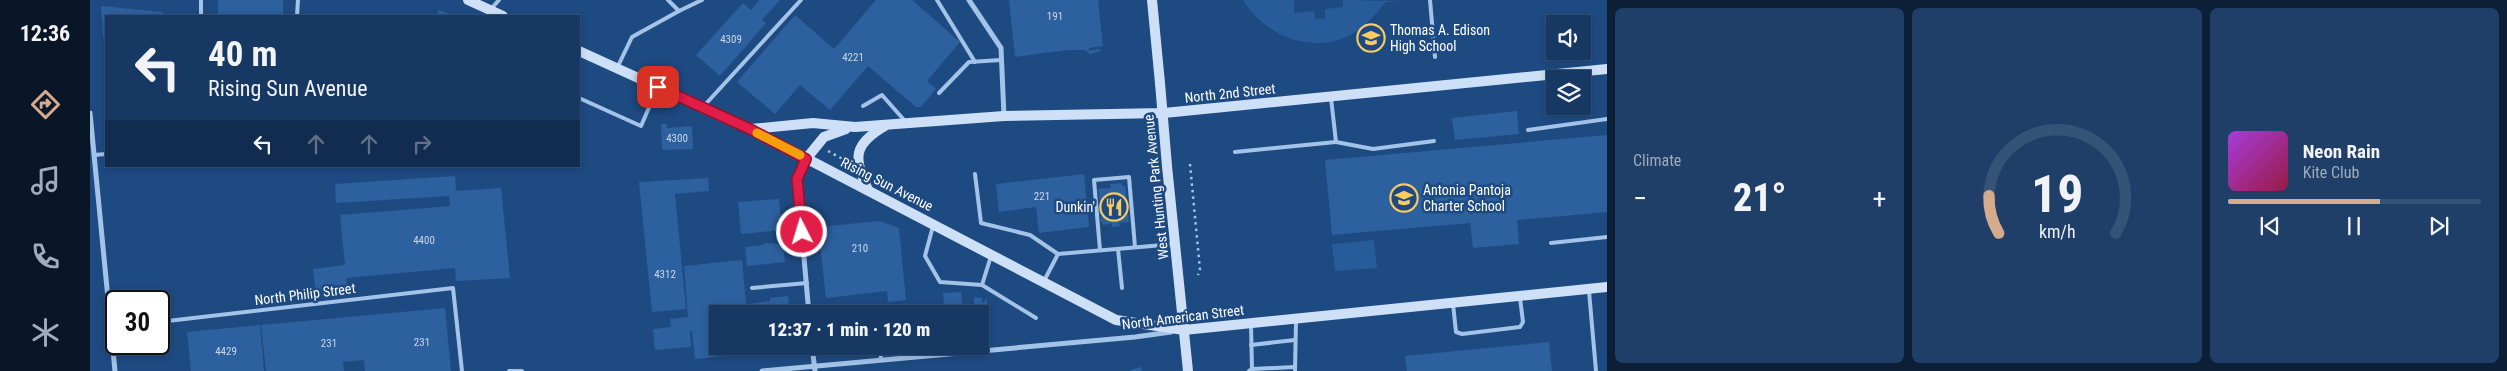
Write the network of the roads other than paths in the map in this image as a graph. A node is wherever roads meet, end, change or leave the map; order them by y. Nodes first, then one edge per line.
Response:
1 (201, 0) edge
2 (298, 0) edge
3 (468, 0) edge
4 (499, 0) edge
5 (668, 0) edge
6 (702, 0) edge
7 (801, 0) edge
8 (937, 0) edge
9 (969, 0) edge
10 (1152, 0) edge
11 (1430, 0) edge
12 (490, 10) junction
13 (679, 11) junction
14 (201, 15) edge
15 (297, 15) edge
16 (501, 15) edge
17 (580, 51) edge
18 (1435, 57) dead end
19 (1000, 60) junction
20 (975, 62) junction
21 (617, 68) junction
22 (1607, 69) edge
23 (658, 87) junction
24 (939, 93) dead end
25 (1331, 96) junction
26 (580, 98) edge
27 (863, 106) dead end
28 (702, 108) junction
29 (90, 113) edge
30 (1004, 116) junction
31 (1607, 119) edge
32 (906, 123) junction
33 (90, 124) edge
34 (888, 125) junction
35 (855, 127) junction
36 (750, 129) junction
37 (1528, 130) dead end
38 (1434, 141) dead end
39 (1336, 142) junction
40 (1235, 152) dead end
41 (105, 154) edge
42 (94, 155) junction
43 (806, 159) junction
44 (975, 174) dead end
45 (868, 190) junction
46 (934, 223) junction
47 (1607, 236) edge
48 (1552, 242) dead end
49 (1175, 244) junction
50 (1135, 247) junction
51 (1118, 249) junction
52 (1100, 250) junction
53 (992, 254) junction
54 (1058, 254) junction
55 (1044, 281) junction
56 (807, 283) junction
57 (982, 285) junction
58 (1607, 287) edge
59 (752, 288) dead end
60 (1122, 288) dead end
61 (1589, 289) junction
62 (110, 290) edge
63 (1520, 296) junction
64 (1453, 303) junction
65 (808, 305) edge
66 (1036, 318) dead end
67 (1296, 318) junction
68 (170, 321) edge
69 (1251, 323) junction
70 (1184, 330) junction
71 (1295, 340) junction
72 (1251, 345) junction
73 (115, 355) edge
74 (813, 355) edge
75 (881, 355) edge
76 (881, 360) junction
77 (814, 368) edge
78 (1295, 369) edge
79 (1250, 370) edge
80 (115, 371) edge
81 (462, 371) edge
82 (509, 371) edge
83 (522, 371) edge
84 (762, 371) edge
85 (1188, 371) edge
86 (1596, 371) edge

1 - 14 lane
2 - 15 lane
3 - 12 street
4 - 12 lane
5 - 13 lane
6 - 13 lane
7 - 28 lane
8 - 20 lane
9 - 19 street
10 - 49 street, West Hunting Park Avenue, bridge
11 - 18 lane
12 - 16 street
13 - 21 lane
17 - 21 street, Rising Sun Avenue
19 - 20 lane
19 - 30 street
20 - 24 lane
21 - 23 street, Rising Sun Avenue
22 - 25 street, North 2nd Street
23 - 26 lane
23 - 28 street, Rising Sun Avenue
25 - 30 street, North 2nd Street
25 - 39 lane
27 - 32 lane
28 - 36 street, Rising Sun Avenue
29 - 33 street
30 - 32 street, North 2nd Street
31 - 37 lane
32 - 34 street, North 2nd Street
33 - 42 street
34 - 35 street, North 2nd Street
34 - 45 street
35 - 36 street, North 2nd Street
35 - 43 street, North 2nd Street
36 - 43 street, Rising Sun Avenue
38 - 39 lane
39 - 40 lane
41 - 42 lane
42 - 62 street
43 - 45 street, Rising Sun Avenue
43 - 56 street
44 - 54 lane
45 - 46 street, Rising Sun Avenue
46 - 53 street, Rising Sun Avenue
46 - 57 lane
47 - 48 lane
49 - 50 lane
49 - 70 street, West Hunting Park Avenue
50 - 51 lane
50 - 52 lane
51 - 52 lane
51 - 60 lane
52 - 54 lane
53 - 55 street, Rising Sun Avenue
53 - 57 lane
54 - 55 lane
55 - 70 street, Rising Sun Avenue
56 - 59 lane
56 - 65 street
57 - 66 lane
58 - 61 street, North American Street
61 - 63 street, North American Street
61 - 86 lane
63 - 64 street, North American Street
63 - 64 lane
64 - 67 street, North American Street
67 - 69 street, North American Street
67 - 71 lane
68 - 81 lane, North Philip Street
69 - 70 street, North American Street
69 - 72 lane
70 - 76 street, North American Street
70 - 85 street, West Hunting Park Avenue
71 - 72 lane
71 - 78 lane
72 - 79 lane
73 - 80 street
74 - 77 street
75 - 76 lane
76 - 77 street, North American Street
77 - 84 street, North American Street
78 - 79 lane
82 - 83 lane

